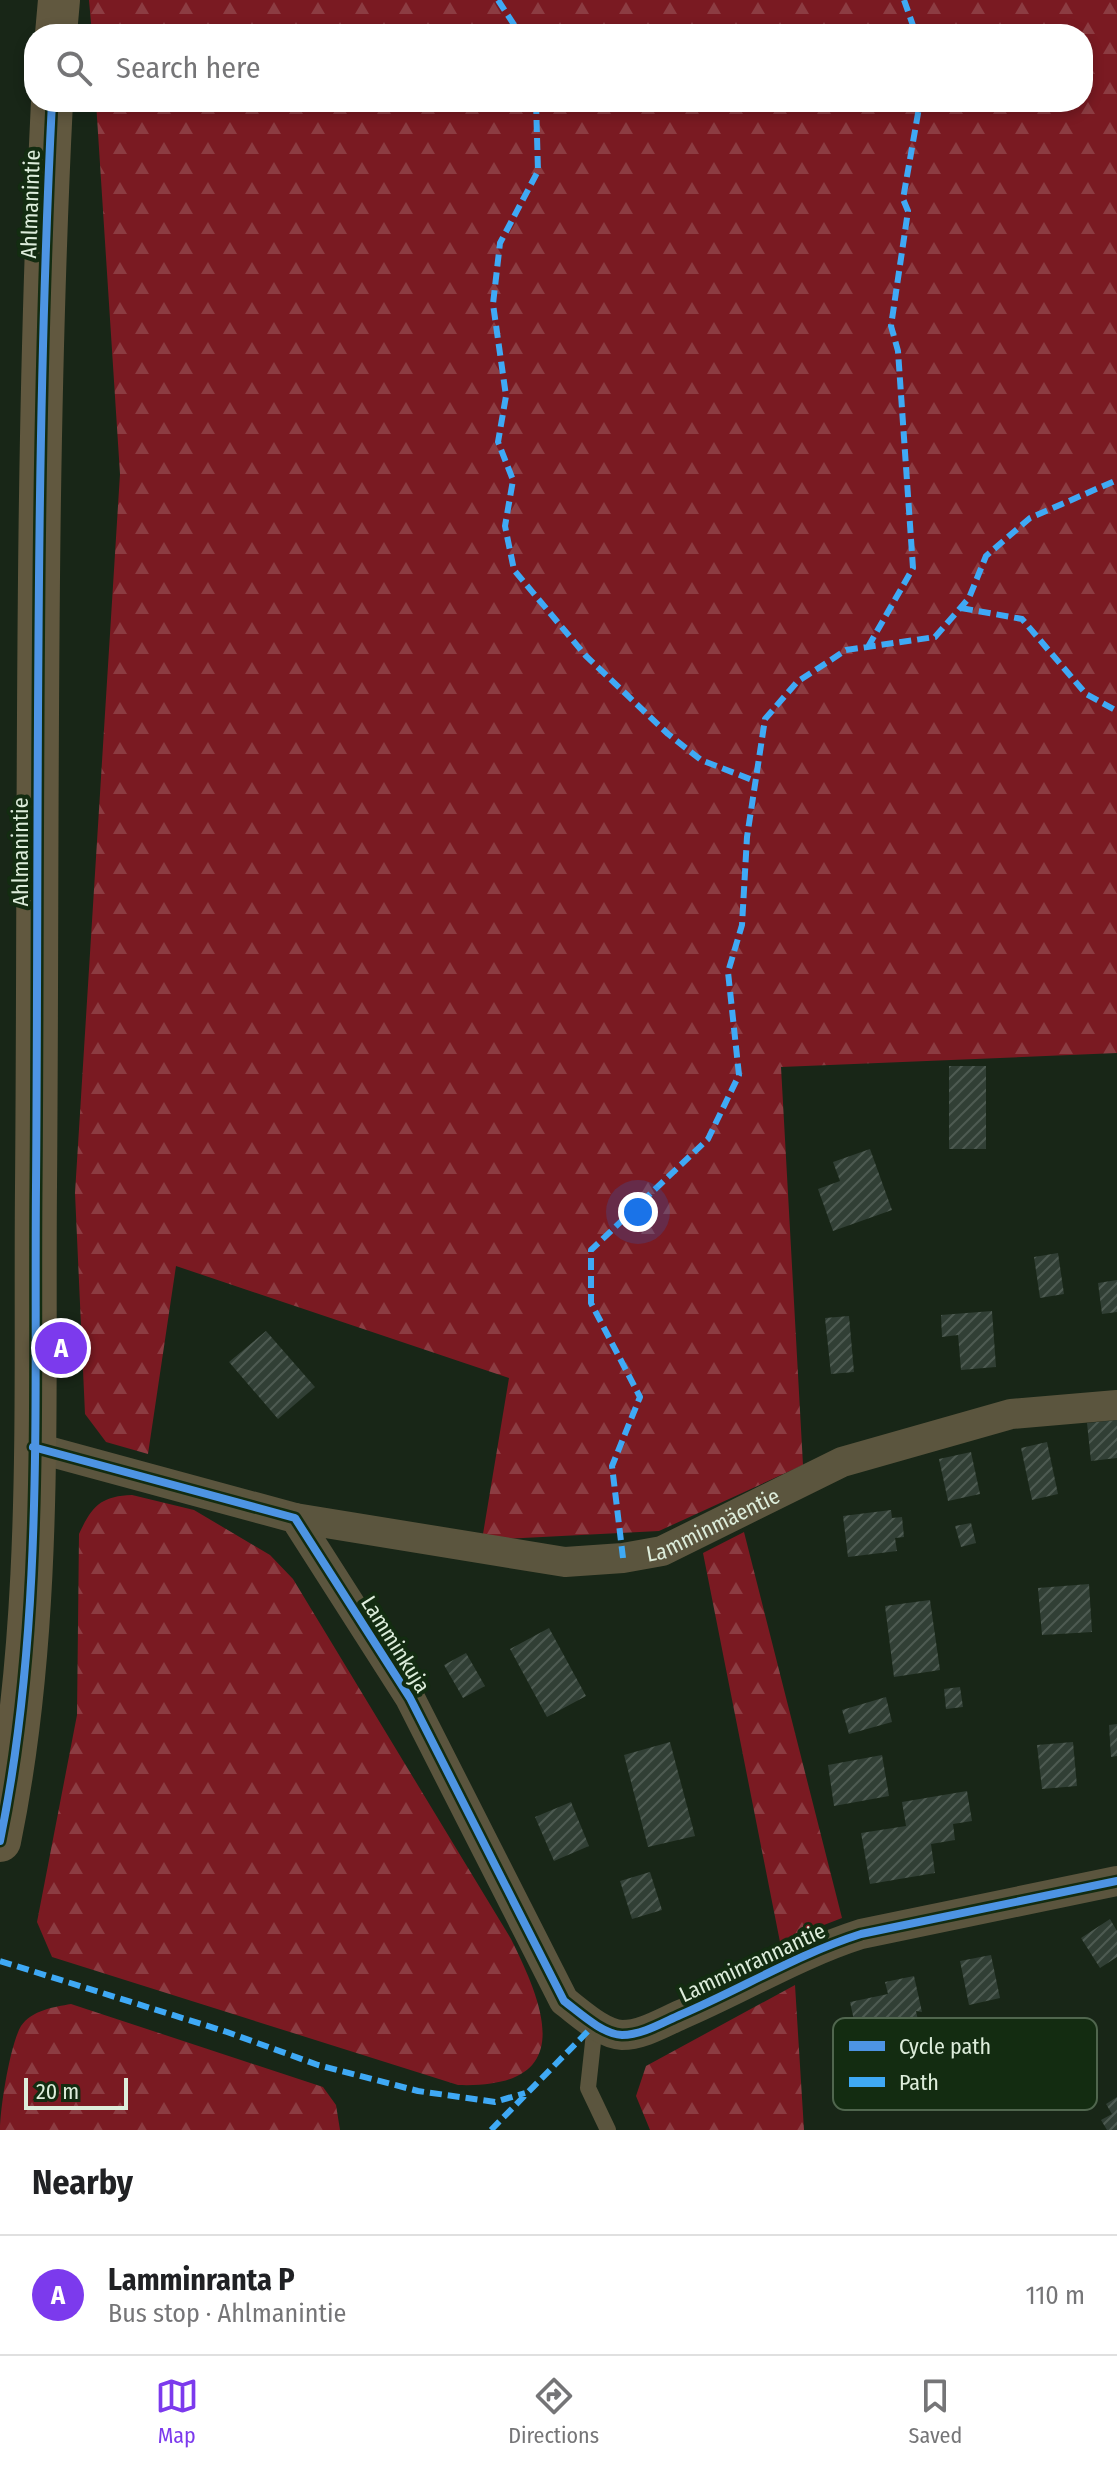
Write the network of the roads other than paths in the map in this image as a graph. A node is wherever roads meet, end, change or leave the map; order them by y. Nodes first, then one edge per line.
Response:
1 (59, 0) edge
2 (57, 24) edge
3 (52, 112) edge
4 (1117, 1405) edge
5 (33, 1447) junction
6 (295, 1518) junction
7 (0, 1841) edge
8 (1117, 1881) edge
9 (595, 2024) junction
10 (608, 2130) edge

1 - 2 street
3 - 5 street, Ahlmanintie
4 - 6 street, Lamminmäentie
5 - 6 street
5 - 7 street, Ahlmanintie
6 - 9 street, Lamminkuja
8 - 9 street, Lamminrannantie
9 - 10 lane

